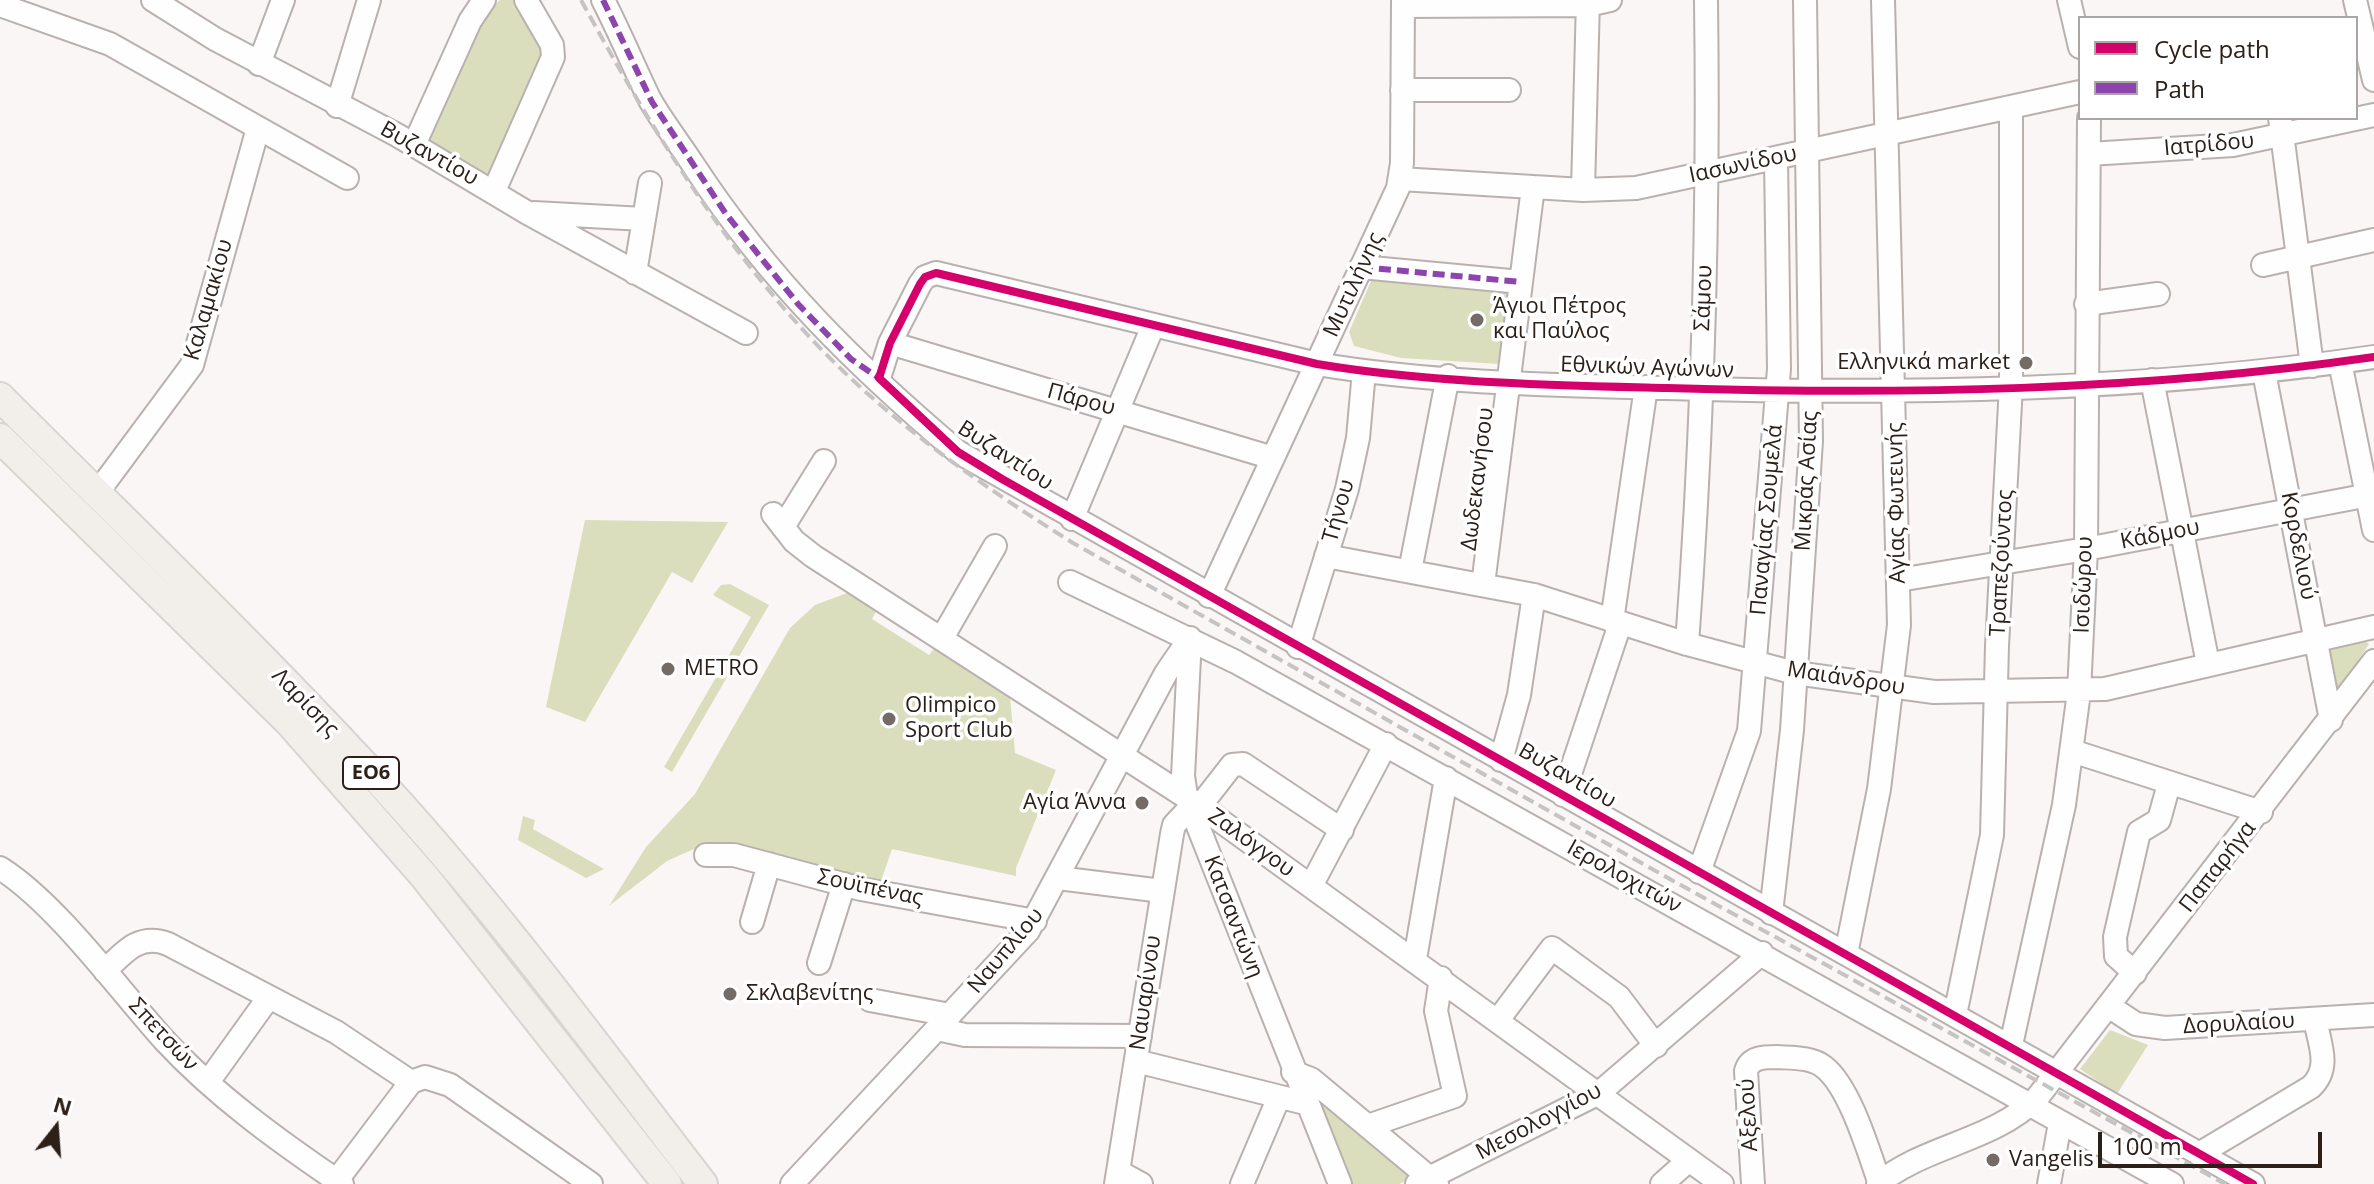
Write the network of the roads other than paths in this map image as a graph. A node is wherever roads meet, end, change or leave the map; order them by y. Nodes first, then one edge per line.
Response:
1 (153, 0) edge
2 (283, 0) edge
3 (369, 0) edge
4 (484, 0) edge
5 (526, 0) edge
6 (603, 0) edge
7 (1706, 0) edge
8 (1805, 0) edge
9 (1883, 0) edge
10 (2069, 0) edge
11 (2355, 0) edge
12 (1595, 2) edge
13 (1403, 3) edge
14 (0, 5) edge
15 (175, 7) edge
16 (2364, 30) edge
17 (2078, 38) edge
18 (259, 64) junction
19 (2374, 80) edge
20 (1402, 90) junction
21 (1509, 90) dead end
22 (2078, 92) edge
23 (337, 106) junction
24 (2011, 107) junction
25 (2089, 120) edge
26 (2336, 120) edge
27 (2282, 127) edge
28 (258, 128) junction
29 (1889, 133) junction
30 (414, 145) junction
31 (1807, 151) junction
32 (2089, 154) junction
33 (1776, 158) junction
34 (1708, 173) junction
35 (347, 178) dead end
36 (1400, 179) junction
37 (650, 183) dead end
38 (1533, 187) junction
39 (1583, 190) junction
40 (494, 191) junction
41 (526, 212) junction
42 (644, 219) junction
43 (2374, 240) edge
44 (2297, 257) junction
45 (2263, 265) dead end
46 (1361, 267) junction
47 (635, 273) junction
48 (1521, 282) junction
49 (2158, 294) dead end
50 (2086, 304) junction
51 (1153, 326) junction
52 (746, 333) dead end
53 (890, 343) junction
54 (2374, 357) edge
55 (2340, 362) junction
56 (1317, 364) junction
57 (2312, 366) junction
58 (1364, 371) junction
59 (2264, 372) junction
60 (1448, 376) junction
61 (879, 378) junction
62 (2152, 380) junction
63 (1508, 381) junction
64 (2086, 383) junction
65 (2011, 385) junction
66 (1646, 387) junction
67 (1701, 389) junction
68 (1894, 389) junction
69 (1778, 390) junction
70 (1811, 391) junction
71 (0, 397) edge
72 (1119, 410) junction
73 (0, 438) edge
74 (1273, 458) junction
75 (824, 461) dead end
76 (97, 493) junction
77 (2370, 494) edge
78 (2291, 510) junction
79 (1072, 519) junction
80 (2374, 530) edge
81 (2183, 531) junction
82 (995, 546) dead end
83 (2086, 549) junction
84 (1326, 556) junction
85 (2002, 564) junction
86 (1410, 571) junction
87 (1899, 580) junction
88 (1070, 582) dead end
89 (1483, 585) junction
90 (1534, 595) junction
91 (1209, 596) junction
92 (1616, 622) junction
93 (2374, 627) edge
94 (942, 638) junction
95 (1190, 638) junction
96 (2316, 640) junction
97 (1687, 644) junction
98 (1298, 647) junction
99 (2374, 661) edge
100 (1755, 663) junction
101 (2208, 664) junction
102 (1795, 673) junction
103 (1894, 688) junction
104 (2079, 692) junction
105 (1995, 693) junction
106 (2331, 720) junction
107 (1386, 744) junction
108 (2072, 751) junction
109 (1123, 754) junction
110 (1501, 760) junction
111 (1446, 778) junction
112 (2169, 784) junction
113 (1563, 795) junction
114 (1192, 803) junction
115 (2261, 812) junction
116 (1342, 830) junction
117 (706, 855) dead end
118 (769, 864) junction
119 (0, 868) edge
120 (1699, 872) junction
121 (1058, 878) junction
122 (844, 884) junction
123 (1311, 886) junction
124 (1162, 891) junction
125 (1771, 913) junction
126 (1035, 921) junction
127 (752, 922) dead end
128 (1762, 953) junction
129 (1846, 954) junction
130 (1415, 959) junction
131 (819, 963) dead end
132 (105, 971) junction
133 (2135, 973) junction
134 (1441, 978) junction
135 (269, 997) junction
136 (870, 1000) dead end
137 (2110, 1007) junction
138 (1955, 1015) junction
139 (2374, 1015) edge
140 (1498, 1020) junction
141 (2315, 1020) junction
142 (944, 1022) junction
143 (1140, 1036) junction
144 (2011, 1045) junction
145 (1656, 1046) junction
146 (1136, 1061) junction
147 (1293, 1072) junction
148 (2059, 1072) junction
149 (208, 1082) junction
150 (411, 1082) junction
151 (1599, 1093) junction
152 (1279, 1097) junction
153 (1305, 1103) junction
154 (2031, 1104) junction
155 (2060, 1123) junction
156 (1368, 1126) junction
157 (2199, 1154) junction
158 (1689, 1160) junction
159 (1118, 1178) edge
160 (339, 1182) edge
161 (1428, 1182) edge
162 (591, 1184) edge
163 (667, 1184) edge
164 (703, 1184) edge
165 (792, 1184) edge
166 (1141, 1184) edge
167 (1242, 1184) edge
168 (1340, 1184) edge
169 (1662, 1184) edge
170 (1722, 1184) edge
171 (1753, 1184) edge
172 (1879, 1184) edge
173 (2049, 1184) edge
174 (2172, 1184) edge
175 (2253, 1184) edge

1 - 15 street, Βυζαντίου
2 - 18 street
3 - 23 street
4 - 30 street
5 - 40 street
6 - 61 street, Βυζαντίου
7 - 34 street, Σάμου
8 - 31 street, Μικράς Ασίας
9 - 29 street, Αγίας Φωτεινής
10 - 17 street
11 - 16 street
12 - 13 street
12 - 39 street
13 - 20 street, Μυτιλήνης
14 - 28 street
15 - 18 street, Βυζαντίου
16 - 19 street
18 - 23 street, Βυζαντίου
20 - 21 street
20 - 36 street, Μυτιλήνης
22 - 24 street, Ιασωνίδου
23 - 30 street, Βυζαντίου
24 - 29 street, Ιασωνίδου
24 - 65 street, Τραπεζούντος
25 - 32 street, Ισιδώρου
26 - 27 street, Ιατρίδου
27 - 32 street, Ιατρίδου
27 - 44 street
28 - 35 street
28 - 76 street, Καλαμακίου
29 - 31 street, Ιασωνίδου
29 - 68 street, Αγίας Φωτεινής
30 - 40 street, Βυζαντίου
31 - 33 street, Ιασωνίδου
31 - 70 street, Μικράς Ασίας
32 - 50 street, Ισιδώρου
33 - 34 street, Ιασωνίδου
33 - 69 street, Παναγίας Σουμελά
34 - 39 street, Ιασωνίδου
34 - 67 street, Σάμου
36 - 38 street, Ιασωνίδου
36 - 46 street, Μυτιλήνης
37 - 42 street
38 - 39 street, Ιασωνίδου
38 - 48 street, Δωδεκανήσου
40 - 41 street, Βυζαντίου
41 - 42 street
41 - 47 street, Βυζαντίου
42 - 47 street
43 - 44 street
44 - 45 street
44 - 57 street
46 - 48 street
46 - 56 street, Μυτιλήνης
47 - 52 street, Βυζαντίου
48 - 63 street, Δωδεκανήσου
49 - 50 street
50 - 64 street, Ισιδώρου
51 - 53 street, Εθνικών Αγώνων
51 - 56 street, Εθνικών Αγώνων
51 - 72 street
53 - 61 street
53 - 72 street, Πάρου
54 - 55 street, Εθνικών Αγώνων
55 - 57 street, Εθνικών Αγώνων
55 - 77 street
56 - 58 street, Εθνικών Αγώνων
56 - 74 street, Μυτιλήνης
57 - 59 street, Εθνικών Αγώνων
58 - 60 street, Εθνικών Αγώνων
58 - 84 street, Τήνου
59 - 62 street, Εθνικών Αγώνων
59 - 78 street, Κορδελιού
60 - 63 street, Εθνικών Αγώνων
60 - 86 street
61 - 79 street, Βυζαντίου
62 - 64 street, Εθνικών Αγώνων
62 - 81 street
63 - 66 street, Εθνικών Αγώνων
63 - 89 street, Δωδεκανήσου
64 - 65 street, Εθνικών Αγώνων
64 - 83 street, Ισιδώρου
65 - 68 street, Εθνικών Αγώνων
65 - 85 street, Τραπεζούντος
66 - 67 street, Εθνικών Αγώνων
66 - 92 street
67 - 69 street, Εθνικών Αγώνων
67 - 97 street, Σάμου
68 - 70 street, Εθνικών Αγώνων
68 - 87 street, Αγίας Φωτεινής
69 - 70 street, Εθνικών Αγώνων
69 - 100 street, Παναγίας Σουμελά
70 - 102 street, Μικράς Ασίας
71 - 76 main road, Λαρίσης / ΕΟ6
72 - 74 street, Πάρου
72 - 79 street
73 - 163 main road, Λαρίσης / ΕΟ6
74 - 91 street, Μυτιλήνης
75 - 94 street, Ζαλόγγου
76 - 164 main road, Λαρίσης / ΕΟ6
77 - 78 street, Κάδμου
77 - 80 street
78 - 81 street, Κάδμου
78 - 96 street, Κορδελιού
79 - 91 street, Βυζαντίου
81 - 83 street, Κάδμου
81 - 101 street
82 - 94 street
83 - 85 street, Κάδμου
83 - 104 street, Ισιδώρου
84 - 86 street, Μαιάνδρου
84 - 98 street, Τήνου
85 - 87 street, Κάδμου
85 - 105 street, Τραπεζούντος
86 - 89 street, Μαιάνδρου
87 - 103 street, Αγίας Φωτεινής
88 - 95 street, Ιερολοχιτών
89 - 90 street, Μαιάνδρου
90 - 92 street, Μαιάνδρου
90 - 110 street
91 - 98 street, Βυζαντίου
92 - 97 street, Μαιάνδρου
92 - 113 street
93 - 96 street, Μαιάνδρου
94 - 109 street, Ζαλόγγου
95 - 107 street, Ιερολοχιτών
95 - 109 street, Ναυπλίου
95 - 114 street, Κατσαντώνη
96 - 101 street, Μαιάνδρου
96 - 106 street, Κορδελιού
97 - 100 street, Μαιάνδρου
98 - 110 street, Βυζαντίου
99 - 106 street, Παπαρήγα
100 - 102 street, Μαιάνδρου
100 - 120 street, Παναγίας Σουμελά
101 - 104 street, Μαιάνδρου
102 - 103 street, Μαιάνδρου
102 - 125 street, Μικράς Ασίας
103 - 105 street, Μαιάνδρου
103 - 129 street, Αγίας Φωτεινής
104 - 105 street, Μαιάνδρου
104 - 108 street, Ισιδώρου
105 - 138 street, Τραπεζούντος
106 - 115 street, Παπαρήγα
107 - 111 street, Ιερολοχιτών
107 - 116 street
108 - 112 street
108 - 144 street, Ισιδώρου
109 - 114 street, Ζαλόγγου
109 - 121 street, Ναυπλίου
110 - 113 street, Βυζαντίου
111 - 128 street, Ιερολοχιτών
111 - 130 street
112 - 115 street
112 - 133 street
113 - 120 street, Βυζαντίου
114 - 116 street, Ναυαρίνου
114 - 123 street, Ζαλόγγου
114 - 124 street, Ναυαρίνου
114 - 147 street, Κατσαντώνη
115 - 133 street, Παπαρήγα
116 - 123 street
117 - 118 street, Σουϊπένας
118 - 122 street, Σουϊπένας
118 - 127 street
119 - 132 street, Σπετσών
120 - 125 street, Βυζαντίου
121 - 124 street
121 - 126 street, Ναυπλίου
122 - 126 street, Σουϊπένας
122 - 131 street
123 - 130 street, Ζαλόγγου
124 - 143 street, Ναυαρίνου
125 - 129 street, Βυζαντίου
126 - 142 street, Ναυπλίου
128 - 145 street, Μεσολογγίου
128 - 154 street, Ιερολοχιτών
129 - 138 street, Βυζαντίου
130 - 134 street, Ζαλόγγου
132 - 135 street
132 - 149 street, Σπετσών
133 - 137 street, Παπαρήγα
134 - 140 street, Ζαλόγγου
134 - 156 street
135 - 149 street
135 - 150 street
136 - 142 street
137 - 141 street, Δορυλαίου
137 - 148 street, Παπαρήγα
138 - 144 street, Βυζαντίου
139 - 141 street, Δορυλαίου
140 - 145 street
140 - 151 street, Ζαλόγγου
141 - 157 street
142 - 143 street
142 - 165 street, Ναυπλίου
143 - 146 street, Ναυαρίνου
144 - 148 street, Βυζαντίου
145 - 151 street, Μεσολογγίου
146 - 152 street
146 - 159 street, Ναυαρίνου
147 - 153 street, Κατσαντώνη
147 - 156 street
148 - 154 street, Παπαρήγα
148 - 157 street, Βυζαντίου
149 - 160 street, Σπετσών
150 - 160 street
150 - 162 street
151 - 158 street, Ζαλόγγου
151 - 161 street, Μεσολογγίου
152 - 153 street
152 - 167 street
153 - 168 street, Κατσαντώνη
154 - 155 street, Ιερολοχιτών
154 - 172 street, Παπαρήγα
155 - 173 street
155 - 174 street, Ιερολοχιτών
156 - 161 street
157 - 175 street, Βυζαντίου
158 - 169 street
158 - 170 street, Ζαλόγγου
159 - 166 street
171 - 172 street, Αξελού

